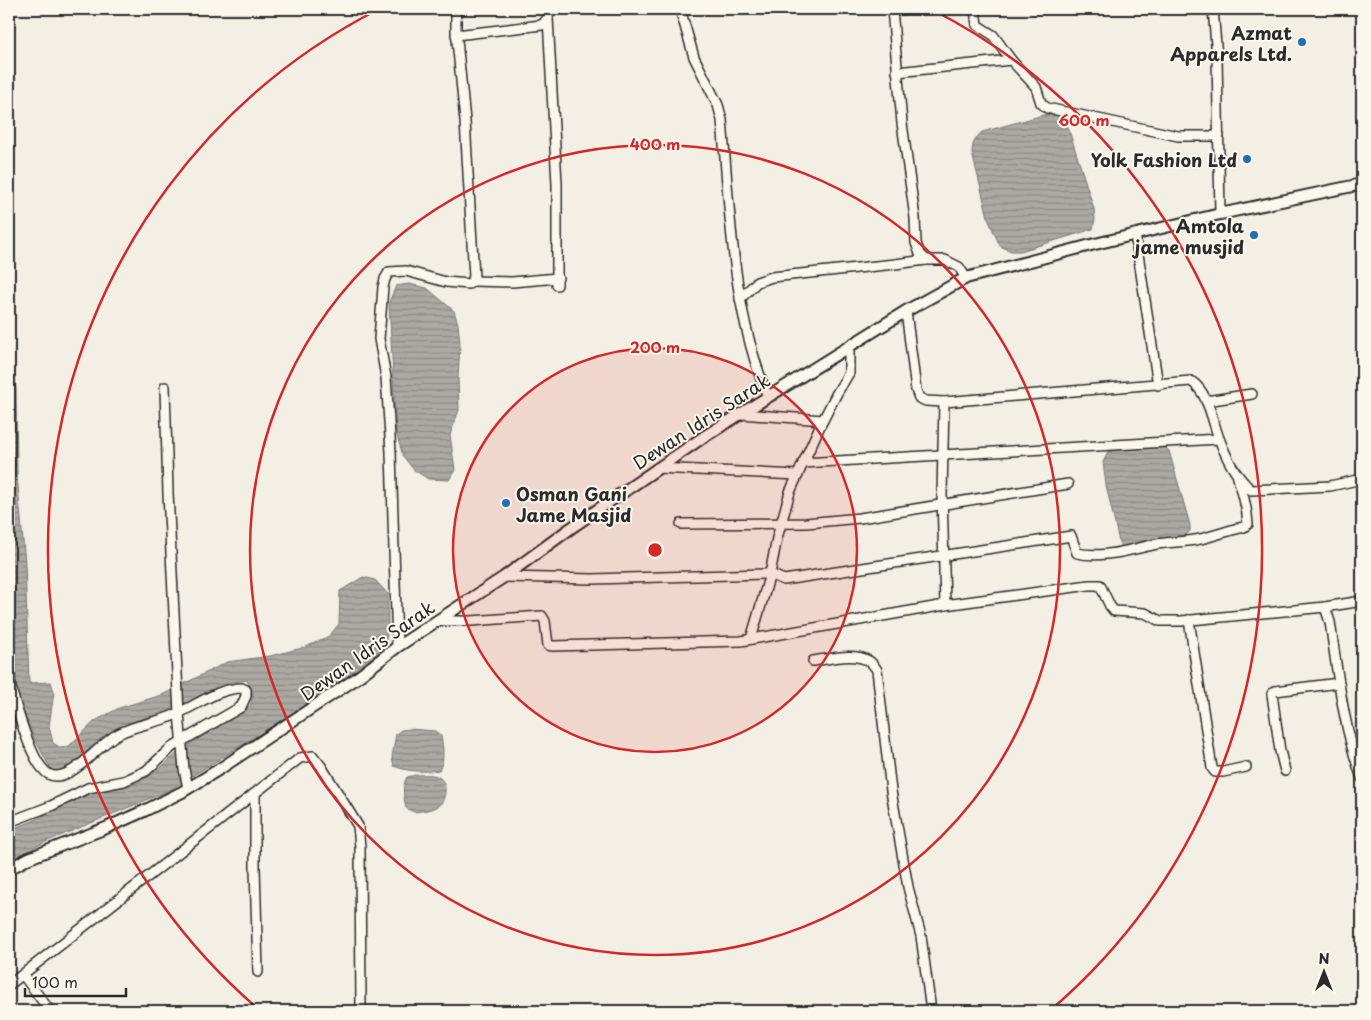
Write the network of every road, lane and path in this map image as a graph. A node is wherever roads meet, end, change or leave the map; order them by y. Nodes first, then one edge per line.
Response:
1 (456, 9) edge
2 (680, 9) edge
3 (907, 9) edge
4 (975, 9) edge
5 (1213, 9) edge
6 (892, 10) edge
7 (549, 13) edge
8 (456, 35) junction
9 (1011, 60) junction
10 (897, 72) junction
11 (1219, 136) junction
12 (1362, 184) edge
13 (1220, 214) junction
14 (1136, 234) junction
15 (926, 260) junction
16 (966, 278) junction
17 (472, 281) junction
18 (740, 299) junction
19 (906, 311) junction
20 (850, 347) junction
21 (1158, 385) junction
22 (166, 387) dead end
23 (1252, 394) dead end
24 (768, 397) junction
25 (1206, 401) junction
26 (944, 402) junction
27 (741, 414) junction
28 (824, 420) junction
29 (1219, 439) junction
30 (943, 456) junction
31 (803, 463) junction
32 (657, 468) junction
33 (798, 475) junction
34 (1362, 479) edge
35 (1068, 484) dead end
36 (1248, 493) junction
37 (942, 504) junction
38 (681, 524) dead end
39 (781, 524) junction
40 (942, 556) junction
41 (770, 574) junction
42 (504, 577) junction
43 (1362, 601) edge
44 (945, 605) junction
45 (1325, 607) junction
46 (1189, 620) junction
47 (436, 621) junction
48 (752, 638) junction
49 (397, 647) junction
50 (813, 661) dead end
51 (9, 673) edge
52 (1339, 683) junction
53 (179, 713) junction
54 (182, 741) junction
55 (1246, 766) dead end
56 (1285, 771) dead end
57 (1362, 778) edge
58 (188, 788) junction
59 (255, 794) junction
60 (9, 822) edge
61 (9, 869) edge
62 (258, 972) dead end
63 (23, 975) junction
64 (9, 985) edge
65 (50, 1011) edge
66 (361, 1011) edge
67 (930, 1011) edge

1 - 8 street
2 - 18 street
3 - 6 street
4 - 9 street
5 - 11 street
6 - 10 street
7 - 8 street
7 - 17 street
8 - 17 street
9 - 10 street
9 - 11 street
10 - 15 street
11 - 13 street
12 - 13 main road, Dewan Idris Sarak
13 - 14 main road, Dewan Idris Sarak
14 - 16 main road, Dewan Idris Sarak
14 - 21 street
15 - 16 street
15 - 18 street
16 - 19 main road, Dewan Idris Sarak
17 - 49 street
18 - 24 street
19 - 20 main road, Dewan Idris Sarak
19 - 26 street
20 - 24 main road, Dewan Idris Sarak
20 - 28 street
21 - 25 street
21 - 26 street
22 - 53 street
23 - 25 street
24 - 27 main road, Dewan Idris Sarak
25 - 29 street
26 - 30 street
27 - 28 street
27 - 32 main road, Dewan Idris Sarak
28 - 31 street
29 - 30 street
29 - 36 street
30 - 31 street
30 - 37 street
31 - 33 street
32 - 33 street
32 - 42 main road, Dewan Idris Sarak
33 - 39 street
34 - 36 street
35 - 37 street
36 - 40 street
37 - 39 street
37 - 40 street
38 - 39 street
39 - 41 street
40 - 41 street
40 - 44 street
41 - 42 street
41 - 48 street
42 - 47 main road, Dewan Idris Sarak
43 - 45 street
44 - 46 street
44 - 48 street
45 - 46 street
45 - 52 street
46 - 55 street
47 - 48 street
47 - 49 main road, Dewan Idris Sarak
49 - 58 main road, Dewan Idris Sarak
50 - 67 street
51 - 53 street
52 - 56 street
52 - 57 street
53 - 54 street
53 - 54 street
54 - 58 street
54 - 60 street
58 - 61 main road, Dewan Idris Sarak
59 - 62 street
59 - 63 street
59 - 66 street
63 - 64 street
63 - 65 street

